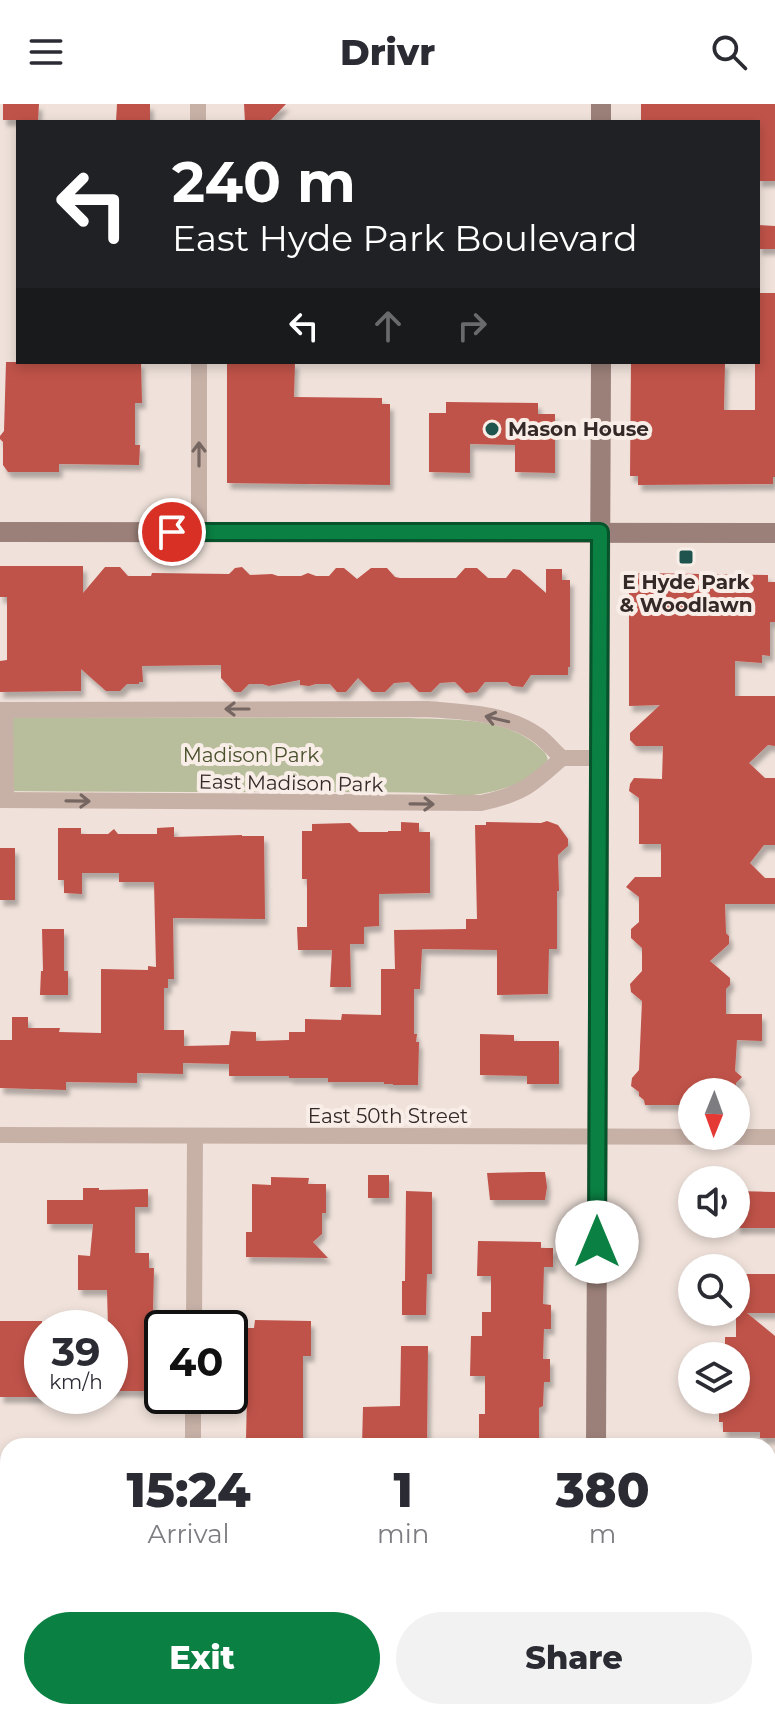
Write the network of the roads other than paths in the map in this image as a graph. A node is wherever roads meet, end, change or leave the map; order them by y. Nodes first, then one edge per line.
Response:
1 (199, 364) edge
2 (601, 364) edge
3 (0, 532) edge
4 (199, 532) junction
5 (600, 532) junction
6 (775, 533) edge
7 (3, 710) edge
8 (562, 758) junction
9 (598, 758) junction
10 (3, 800) edge
11 (0, 1135) edge
12 (195, 1136) junction
13 (597, 1137) junction
14 (775, 1137) edge
15 (194, 1310) edge
16 (193, 1414) edge
17 (193, 1438) edge
18 (596, 1438) edge

4 -> 1 street
2 - 5 street
3 - 4 street
4 - 5 street
5 - 6 street
5 - 9 street
8 -> 7 street, East Madison Park
7 - 10 street, East Madison Park
8 - 9 street
10 -> 8 street, East Madison Park
9 - 13 street
11 - 12 street, East 50th Street
12 - 13 street, East 50th Street
12 - 15 street
13 - 14 street, East 50th Street
13 - 18 street
16 - 17 street

